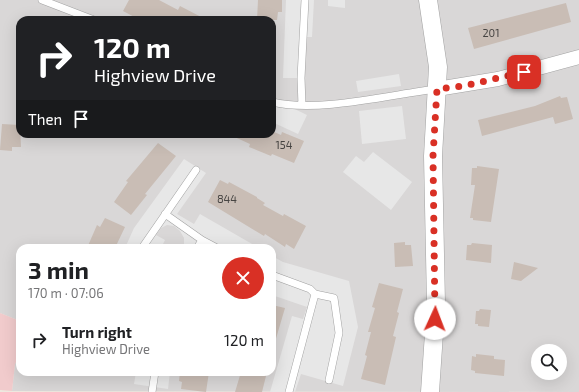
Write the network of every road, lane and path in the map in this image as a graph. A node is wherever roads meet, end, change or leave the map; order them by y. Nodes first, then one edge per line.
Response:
1 (44, 0) edge
2 (304, 0) edge
3 (428, 0) edge
4 (84, 16) edge
5 (579, 57) edge
6 (437, 89) junction
7 (276, 102) edge
8 (302, 105) junction
9 (196, 170) dead end
10 (165, 214) junction
11 (202, 240) junction
12 (145, 244) edge
13 (200, 244) edge
14 (210, 244) edge
15 (276, 276) edge
16 (315, 294) junction
17 (154, 376) edge
18 (329, 380) dead end
19 (152, 392) edge
20 (289, 392) edge
21 (430, 392) edge

1 - 4 lane
2 - 8 lane
3 - 6 street
5 - 6 street
6 - 8 lane
6 - 21 street
7 - 8 lane
9 - 10 lane
10 - 11 lane
10 - 12 lane
11 - 13 lane
11 - 14 lane
15 - 16 lane
16 - 18 lane
16 - 20 lane
17 - 19 lane

